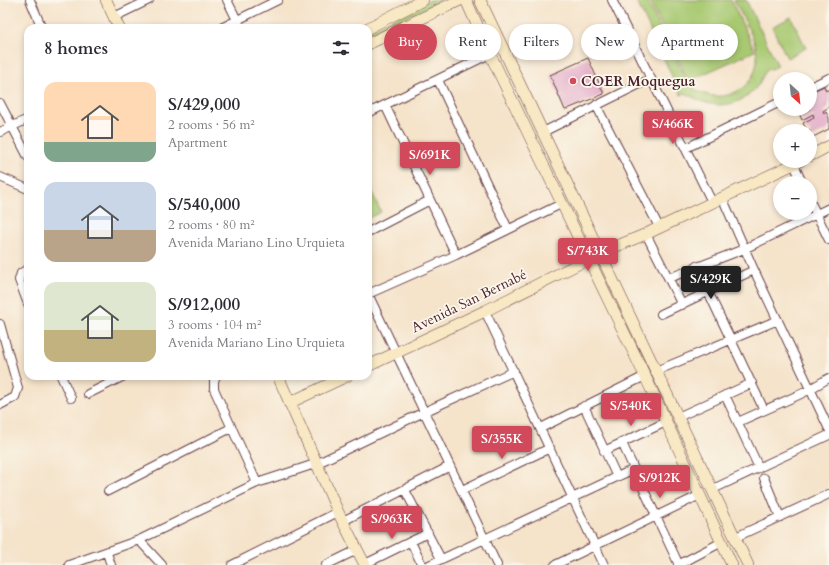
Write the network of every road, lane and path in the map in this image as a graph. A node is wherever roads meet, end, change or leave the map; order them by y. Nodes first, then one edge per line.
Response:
1 (30, 0) edge
2 (106, 0) edge
3 (149, 0) edge
4 (227, 0) edge
5 (278, 0) edge
6 (423, 0) edge
7 (460, 0) edge
8 (466, 0) edge
9 (480, 0) edge
10 (612, 0) edge
11 (396, 15) junction
12 (114, 17) junction
13 (237, 20) junction
14 (40, 24) edge
15 (117, 24) edge
16 (229, 24) edge
17 (239, 24) edge
18 (400, 24) edge
19 (410, 24) edge
20 (477, 24) edge
21 (372, 26) edge
22 (384, 36) edge
23 (372, 42) edge
24 (478, 60) edge
25 (493, 60) edge
26 (829, 78) edge
27 (650, 79) junction
28 (438, 80) junction
29 (817, 84) edge
30 (0, 103) edge
31 (385, 105) junction
32 (596, 105) junction
33 (773, 105) edge
34 (372, 111) edge
35 (24, 122) edge
36 (12, 127) junction
37 (0, 132) edge
38 (543, 132) junction
39 (829, 146) edge
40 (686, 148) junction
41 (24, 150) edge
42 (817, 152) edge
43 (784, 168) edge
44 (0, 177) edge
45 (24, 187) edge
46 (722, 197) junction
47 (430, 200) junction
48 (712, 202) junction
49 (562, 204) junction
50 (829, 208) edge
51 (817, 214) edge
52 (817, 217) edge
53 (805, 220) edge
54 (659, 227) junction
55 (508, 229) junction
56 (372, 230) edge
57 (646, 234) junction
58 (829, 240) edge
59 (744, 248) junction
60 (600, 253) junction
61 (456, 255) junction
62 (589, 259) junction
63 (696, 266) junction
64 (754, 270) junction
65 (24, 271) edge
66 (669, 278) junction
67 (708, 291) junction
68 (372, 292) edge
69 (24, 293) edge
70 (372, 302) edge
71 (682, 304) junction
72 (485, 311) junction
73 (661, 314) dead end
74 (778, 320) junction
75 (0, 324) edge
76 (731, 338) junction
77 (2, 346) edge
78 (396, 353) junction
79 (372, 364) edge
80 (514, 371) junction
81 (656, 371) junction
82 (646, 376) junction
83 (829, 378) edge
84 (63, 380) edge
85 (116, 380) edge
86 (215, 380) edge
87 (280, 380) edge
88 (338, 380) edge
89 (752, 383) junction
90 (810, 388) junction
91 (88, 394) dead end
92 (725, 395) junction
93 (71, 398) dead end
94 (289, 403) junction
95 (0, 405) edge
96 (584, 406) junction
97 (764, 410) junction
98 (424, 412) junction
99 (678, 416) junction
100 (666, 422) junction
101 (738, 422) junction
102 (231, 428) junction
103 (541, 428) junction
104 (829, 429) edge
105 (829, 435) edge
106 (622, 443) junction
107 (550, 448) junction
108 (604, 451) junction
109 (318, 463) junction
110 (450, 466) junction
111 (759, 468) junction
112 (634, 469) junction
113 (617, 477) junction
114 (764, 478) dead end
115 (257, 483) junction
116 (713, 489) junction
117 (405, 490) junction
118 (462, 490) junction
119 (108, 491) dead end
120 (829, 494) edge
121 (700, 495) junction
122 (573, 497) junction
123 (656, 516) junction
124 (340, 517) junction
125 (780, 517) junction
126 (428, 533) junction
127 (736, 537) junction
128 (484, 538) junction
129 (139, 540) junction
130 (411, 542) junction
131 (722, 542) junction
132 (596, 546) junction
133 (357, 550) junction
134 (107, 553) junction
135 (441, 559) junction
136 (365, 564) edge
137 (69, 565) edge
138 (111, 565) edge
139 (162, 565) edge
140 (232, 565) edge
141 (326, 565) edge
142 (422, 565) edge
143 (429, 565) edge
144 (497, 565) edge
145 (555, 565) edge
146 (604, 565) edge
147 (678, 565) edge
148 (732, 565) edge
149 (748, 565) edge

1 - 14 street
2 - 12 main road
3 - 12 street
4 - 13 street
5 - 13 street
6 - 11 main road
7 - 19 main road
8 - 20 main road
9 - 38 main road
10 - 27 street
11 - 18 main road
11 - 21 main road
12 - 15 main road
13 - 16 street
13 - 17 street
22 - 23 main road
24 - 28 street
25 - 49 main road
26 - 29 street
27 - 32 street
27 - 40 street
28 - 31 street
28 - 55 street
30 - 36 street
31 - 34 street
31 - 47 street
32 - 38 street
32 - 54 street
33 - 40 street
35 - 36 street
36 - 37 street
36 - 41 street
38 - 60 main road
39 - 42 main road
40 - 48 street
43 - 46 main road, Avenida San Bernabé
44 - 45 street
46 - 48 main road, Avenida San Bernabé
46 - 59 street
47 - 56 street
47 - 61 street
48 - 54 main road, Avenida San Bernabé
49 - 55 street
49 - 62 main road
50 - 51 street
52 - 58 street
53 - 59 street
54 - 57 main road, Avenida San Bernabé
55 - 61 street
57 - 60 main road, Avenida San Bernabé
57 - 66 street
59 - 63 street
59 - 64 street
60 - 62 main road, Avenida San Bernabé
60 - 81 main road
61 - 68 street
62 - 72 main road, Avenida San Bernabé
62 - 82 main road
63 - 66 street
63 - 67 street
64 - 67 street
64 - 74 street
65 - 69 street
66 - 71 street
67 - 71 street
67 - 76 street
70 - 78 street
71 - 73 street
72 - 78 main road, Avenida San Bernabé
72 - 80 street
74 - 76 street
74 - 90 street
75 - 77 street
76 - 81 street
76 - 89 street
77 - 95 street
78 - 79 main road, Avenida San Bernabé
78 - 98 street
80 - 98 street
80 - 103 street
81 - 99 main road
82 - 96 street
82 - 100 main road
83 - 90 street
84 - 93 street
85 - 91 street
86 - 102 street
87 - 94 main road
88 - 94 main road
89 - 92 street
89 - 97 street
90 - 97 street
90 - 104 street
92 - 99 street
92 - 101 street
94 - 109 main road
96 - 103 street
96 - 108 street
97 - 101 street
98 - 109 street
98 - 110 street
99 - 116 main road
100 - 106 street
100 - 121 main road
101 - 111 street
102 - 115 street
102 - 119 street
103 - 107 street
105 - 111 street
106 - 108 street
106 - 112 street
107 - 118 street
107 - 122 street
108 - 113 street
109 - 115 street
109 - 124 main road
110 - 117 street
110 - 118 street
111 - 116 street
112 - 113 street
112 - 123 street
113 - 122 street
114 - 125 street
115 - 129 street
116 - 127 main road
117 - 124 street
117 - 126 street
118 - 128 street
120 - 125 street
121 - 123 street
121 - 131 main road
122 - 128 street
122 - 132 street
123 - 132 street
123 - 147 street
124 - 133 main road
124 - 140 street
125 - 127 street
126 - 130 street
126 - 135 street
127 - 149 main road
128 - 135 street
128 - 144 street
129 - 134 street
129 - 139 street
130 - 136 street
130 - 142 street
131 - 147 street
131 - 148 main road
132 - 145 street
132 - 146 street
133 - 136 main road
133 - 141 street
134 - 137 street
134 - 138 street
135 - 143 street

